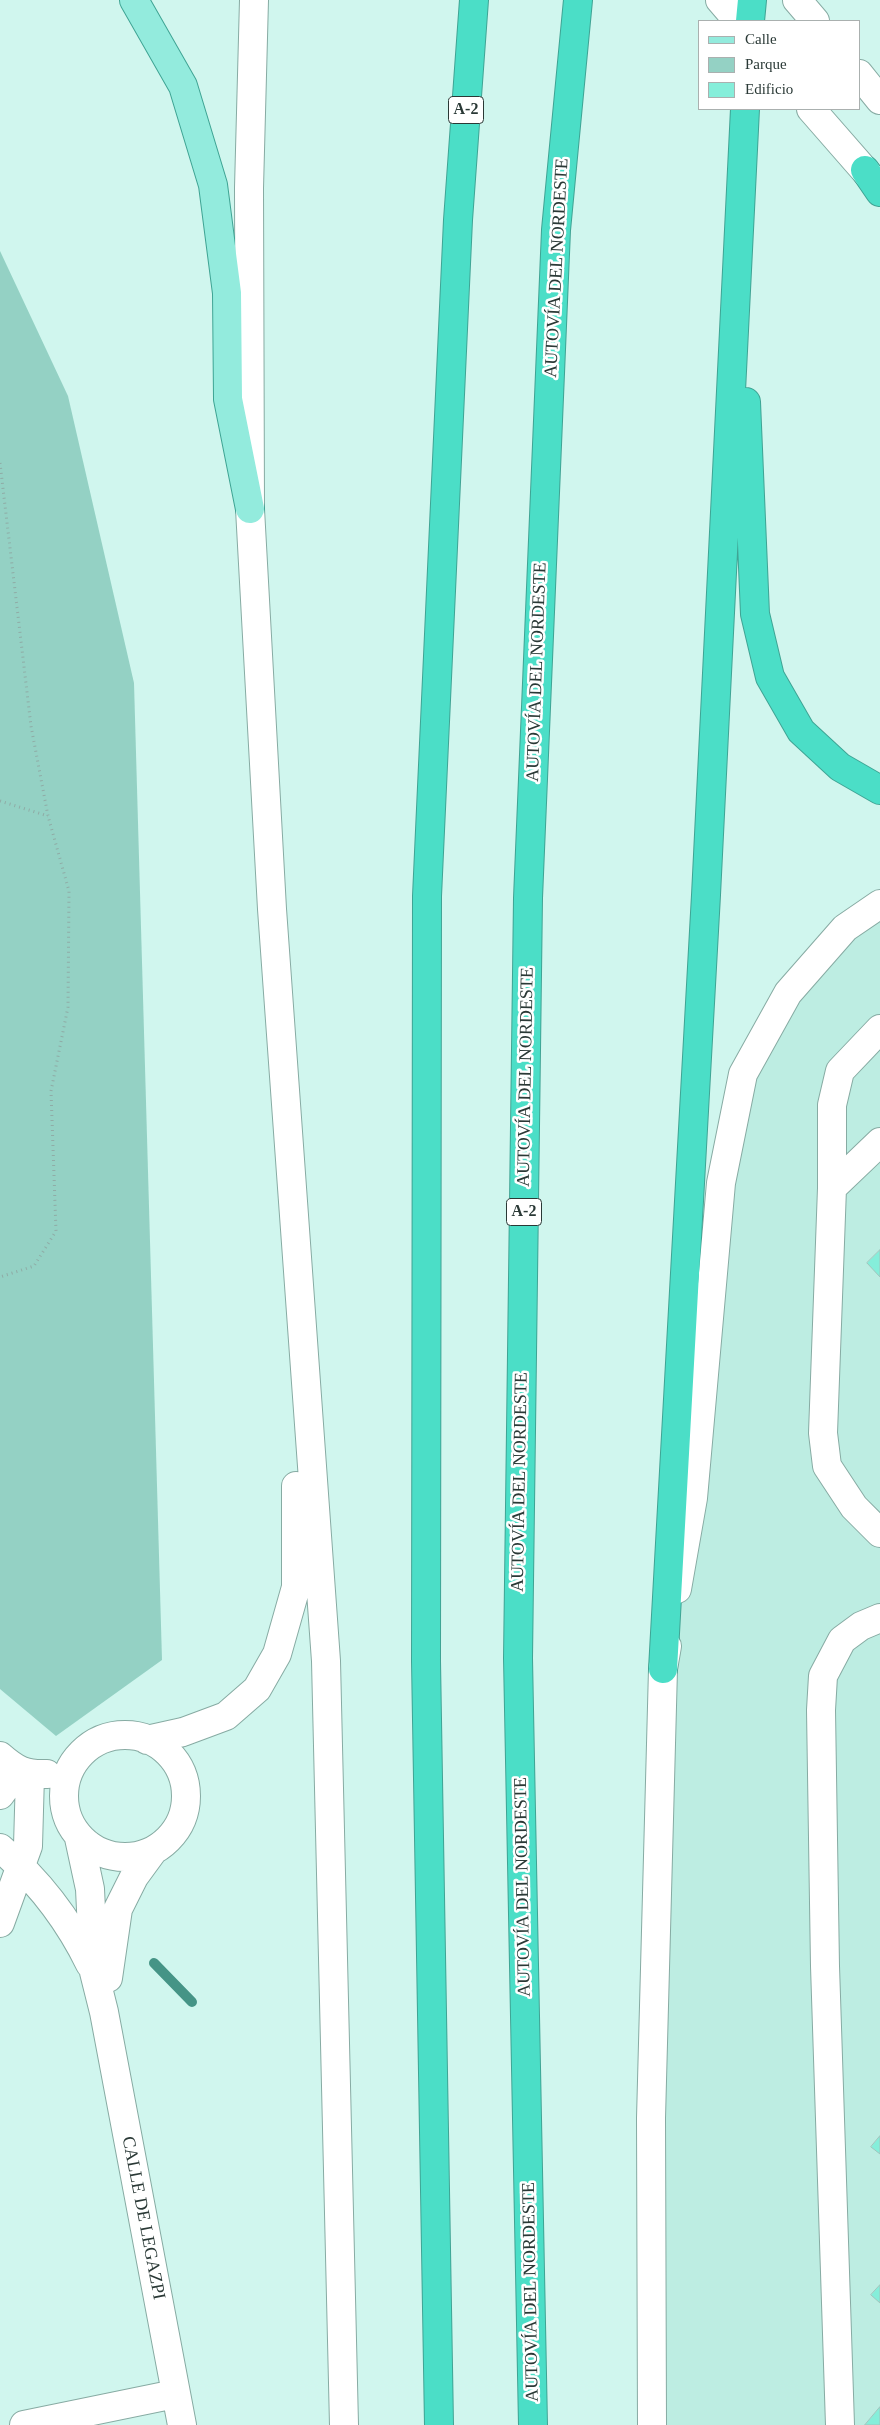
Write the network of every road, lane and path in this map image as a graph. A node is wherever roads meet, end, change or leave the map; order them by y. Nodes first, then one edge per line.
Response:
1 (134, 0) edge
2 (254, 0) edge
3 (474, 0) edge
4 (578, 0) edge
5 (720, 0) edge
6 (752, 0) edge
7 (797, 0) edge
8 (737, 20) edge
9 (750, 20) edge
10 (814, 20) edge
11 (860, 75) edge
12 (880, 100) edge
13 (746, 110) edge
14 (813, 110) edge
15 (875, 183) edge
16 (738, 236) junction
17 (0, 463) edge
18 (250, 509) junction
19 (880, 790) edge
20 (0, 801) edge
21 (48, 816) junction
22 (880, 904) edge
23 (880, 1029) edge
24 (880, 1142) edge
25 (832, 1188) junction
26 (0, 1276) edge
27 (298, 1284) junction
28 (880, 1534) edge
29 (880, 1618) edge
30 (663, 1669) junction
31 (147, 1740) junction
32 (14, 1766) edge
33 (70, 1769) junction
34 (0, 1795) edge
35 (79, 1838) junction
36 (0, 1848) edge
37 (153, 1851) junction
38 (21, 1865) junction
39 (0, 1923) edge
40 (94, 1972) junction
41 (104, 2012) junction
42 (175, 2394) junction
43 (24, 2425) edge
44 (182, 2425) edge
45 (344, 2425) edge
46 (439, 2425) edge
47 (533, 2425) edge
48 (652, 2425) edge
49 (840, 2425) edge

1 - 18 main road
2 - 18 street
3 - 46 highway, A-2
4 - 47 highway, AUTOVÍA DEL NORDESTE / A-2
5 - 8 street
6 - 9 highway
7 - 10 street
11 - 12 street
13 - 16 highway
14 - 15 street
16 - 19 highway
16 - 30 highway
17 - 21 path
18 - 27 street
20 - 21 path
21 - 26 path
22 - 30 street
23 - 25 street
24 - 25 street
25 - 28 street
27 - 31 street
27 - 45 street
29 - 49 street
30 - 48 street
31 - 33 street
31 - 37 street
32 - 33 street
32 - 34 street
32 - 38 street
33 - 35 street
35 - 37 street
35 - 40 street, CALLE DE LEGAZPI
36 - 38 street
37 - 41 street, CALLE DE LEGAZPI
38 - 39 street
38 - 40 street
40 - 41 street, CALLE DE LEGAZPI
41 - 42 street, CALLE DE LEGAZPI
42 - 43 street
42 - 44 street, CALLE DE LEGAZPI

